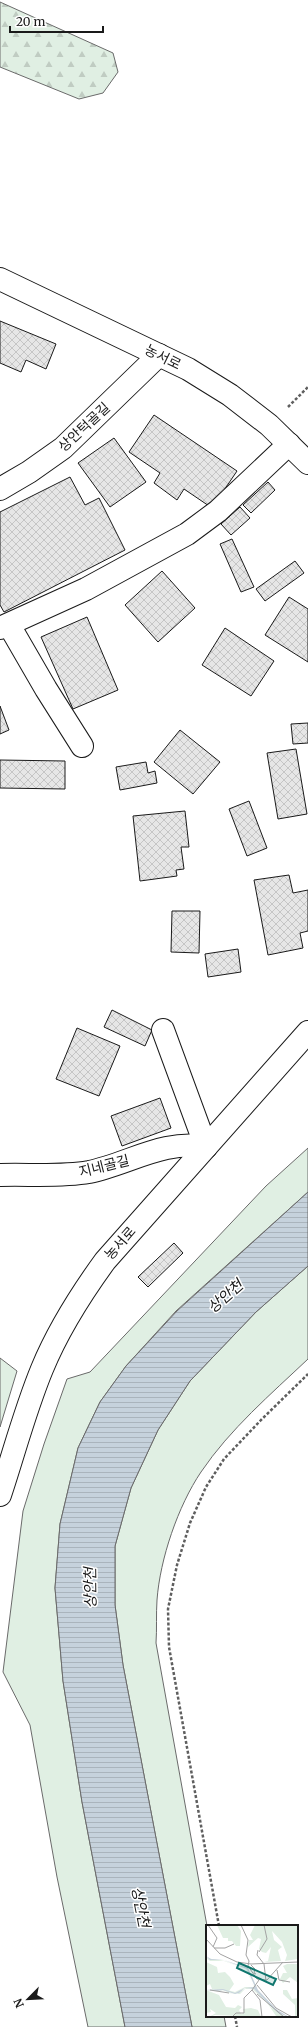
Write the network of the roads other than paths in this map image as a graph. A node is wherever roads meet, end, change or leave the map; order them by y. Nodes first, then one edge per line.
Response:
1 (0, 279) edge
2 (158, 355) junction
3 (289, 444) junction
4 (308, 463) edge
5 (0, 489) edge
6 (4, 626) edge
7 (82, 746) dead end
8 (163, 1030) dead end
9 (308, 1032) edge
10 (206, 1147) junction
11 (0, 1175) edge
12 (13, 1455) junction
13 (0, 1476) edge
14 (0, 1496) edge

1 - 2 street, 농서로
2 - 3 street, 농서로
2 - 5 street, 상안턱골길
3 - 4 street, 농서로
3 - 6 street
6 - 7 street
8 - 10 street
9 - 10 street, 농서로
10 - 11 street, 지네골길
10 - 12 street, 농서로
12 - 13 street
12 - 14 street, 농서로

